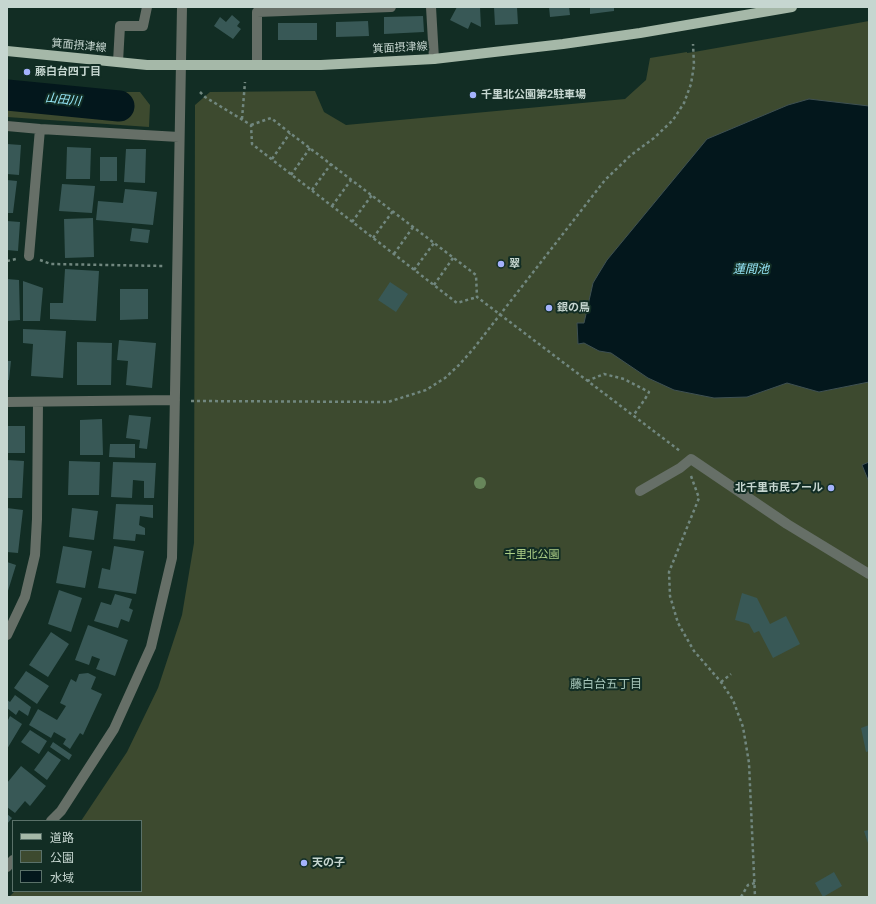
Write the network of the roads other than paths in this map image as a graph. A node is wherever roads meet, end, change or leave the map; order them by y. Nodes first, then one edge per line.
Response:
1 (147, 7) edge
2 (182, 7) edge
3 (391, 7) edge
4 (431, 7) edge
5 (792, 7) edge
6 (7, 51) edge
7 (434, 59) junction
8 (118, 62) junction
9 (181, 64) junction
10 (257, 65) junction
11 (7, 126) edge
12 (40, 129) junction
13 (179, 137) junction
14 (29, 256) road end
15 (175, 400) junction
16 (7, 402) edge
17 (38, 402) junction
18 (640, 490) dead end
19 (869, 574) edge
20 (7, 635) edge
21 (52, 820) edge

1 - 8 street
2 - 9 street
3 - 10 street
4 - 7 street
5 - 7 main road, 箕面摂津線
6 - 8 main road, 箕面摂津線
7 - 10 main road, 箕面摂津線
8 - 9 main road, 箕面摂津線
9 - 10 main road, 箕面摂津線
9 - 13 street
11 - 12 street
12 - 13 street
12 - 14 street
13 - 15 street
15 - 17 street
15 - 21 street
16 - 17 street
17 - 20 street
18 - 19 street

